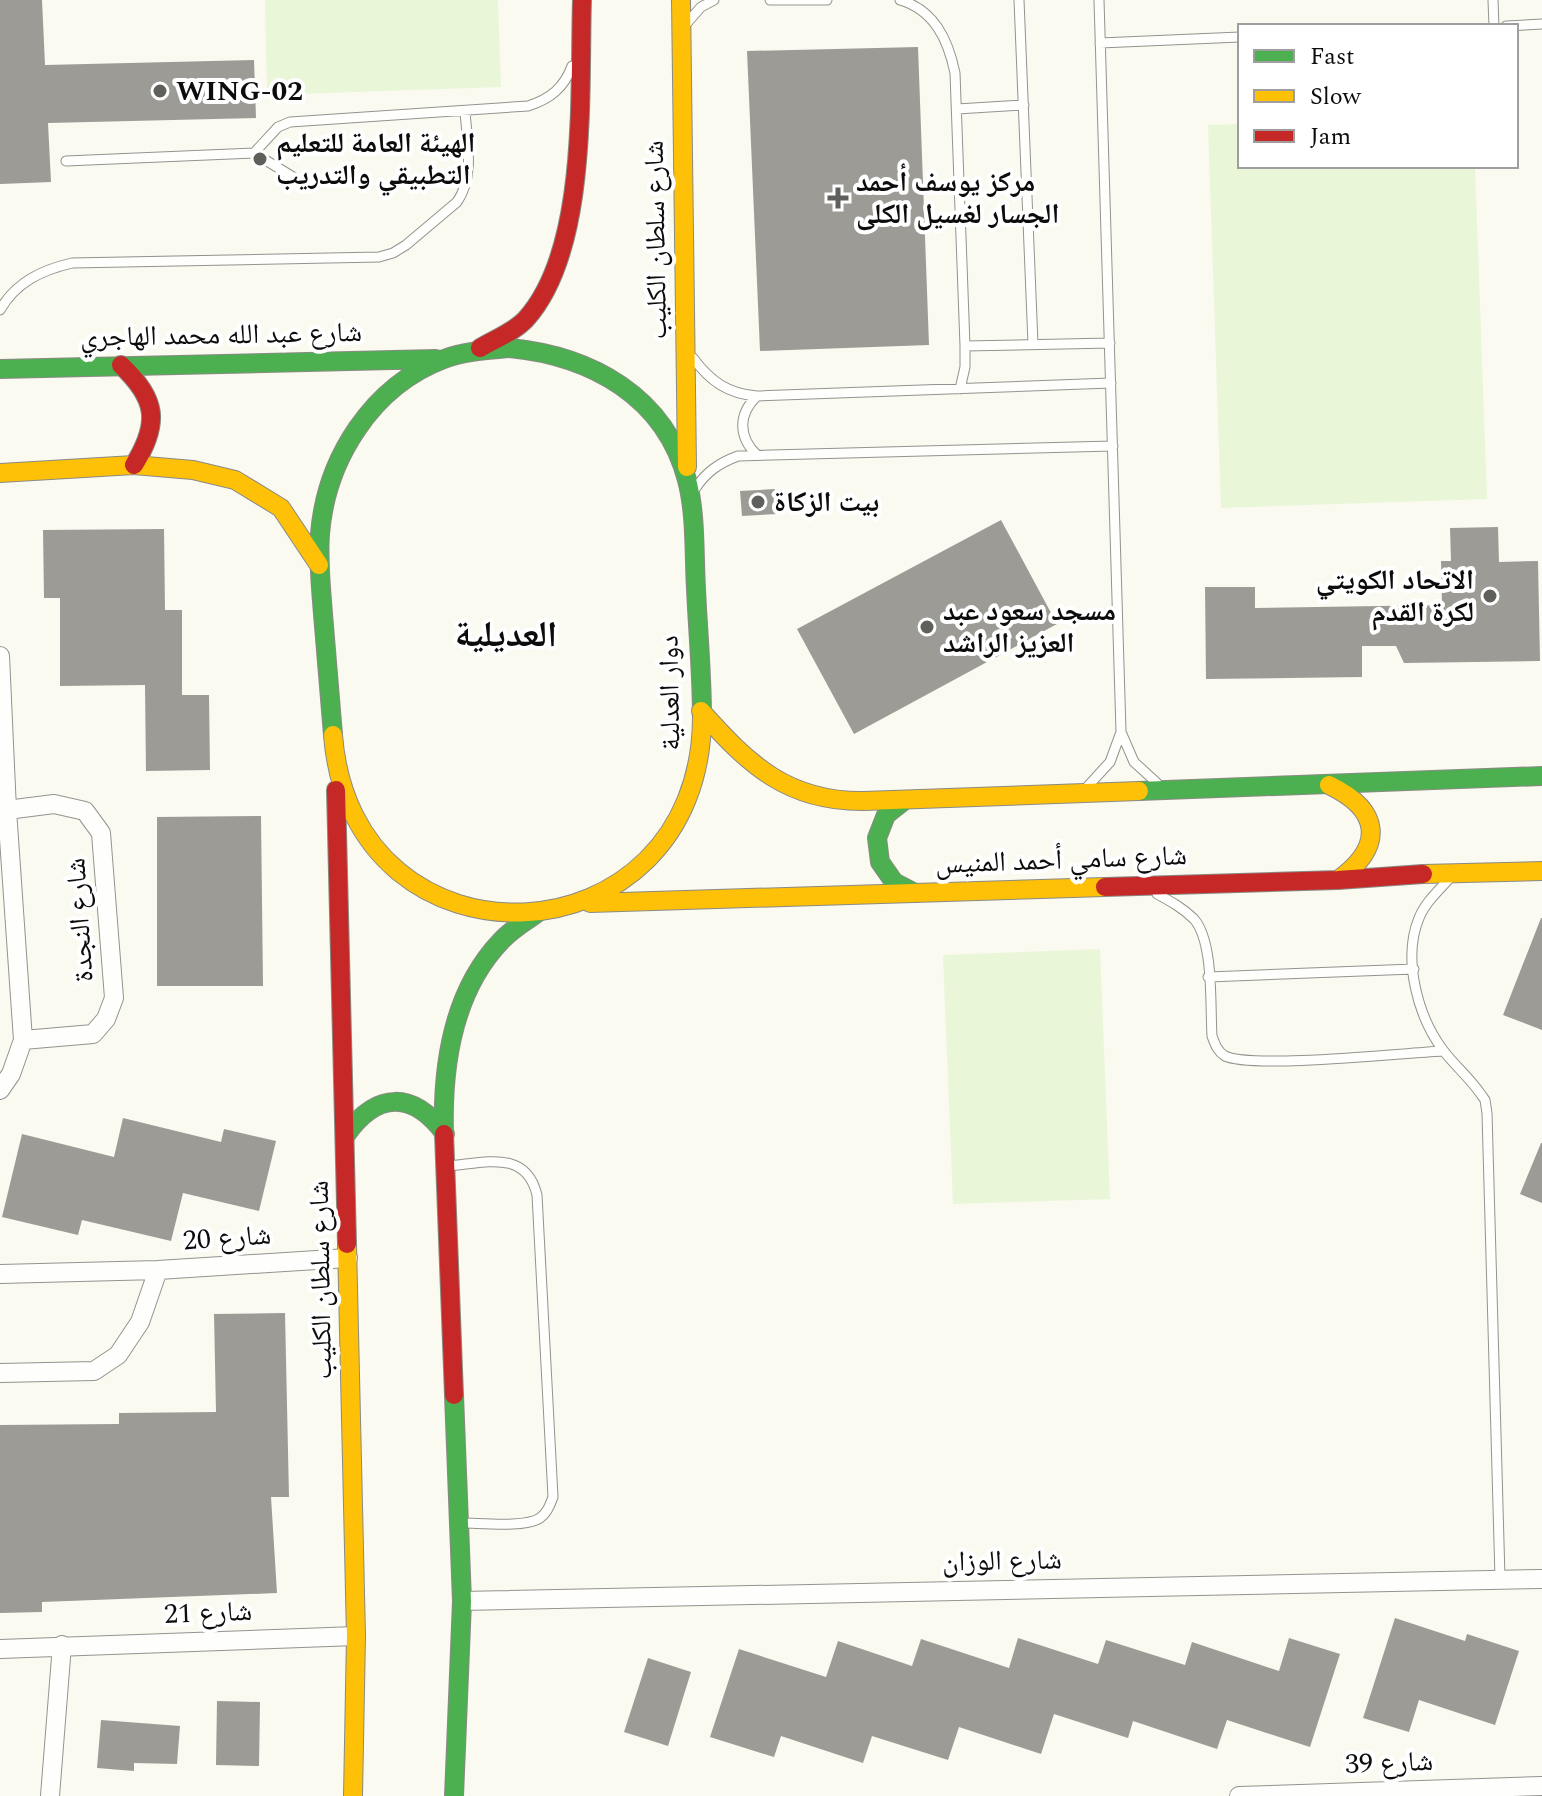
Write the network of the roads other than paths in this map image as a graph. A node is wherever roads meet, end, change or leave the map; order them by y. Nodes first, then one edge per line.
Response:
1 (582, 0) edge
2 (681, 0) edge
3 (714, 0) edge
4 (773, 0) edge
5 (827, 0) edge
6 (1019, 0) edge
7 (1099, 0) edge
8 (1493, 0) edge
9 (906, 1) edge
10 (1494, 24) edge
11 (1542, 24) edge
12 (1518, 25) edge
13 (682, 33) junction
14 (1238, 37) edge
15 (580, 40) junction
16 (1100, 43) junction
17 (1024, 105) junction
18 (957, 109) junction
19 (465, 111) junction
20 (254, 153) junction
21 (66, 161) dead end
22 (298, 180) dead end
23 (0, 310) edge
24 (1110, 343) junction
25 (1033, 344) junction
26 (965, 346) junction
27 (686, 349) junction
28 (476, 351) junction
29 (444, 359) junction
30 (121, 365) junction
31 (0, 369) edge
32 (1111, 383) junction
33 (960, 389) junction
34 (757, 396) junction
35 (1113, 446) junction
36 (757, 455) junction
37 (134, 465) junction
38 (0, 473) edge
39 (687, 479) junction
40 (690, 504) junction
41 (319, 565) junction
42 (0, 656) edge
43 (701, 711) junction
44 (1121, 732) junction
45 (335, 763) junction
46 (1542, 776) edge
47 (1329, 785) junction
48 (1173, 789) junction
49 (1075, 794) junction
50 (905, 800) junction
51 (5, 802) edge
52 (1542, 871) edge
53 (1456, 872) junction
54 (1338, 880) junction
55 (1143, 886) junction
56 (915, 893) junction
57 (582, 903) junction
58 (536, 914) junction
59 (1414, 969) junction
60 (1208, 977) junction
61 (23, 1040) junction
62 (1443, 1051) junction
63 (0, 1090) edge
64 (445, 1134) junction
65 (346, 1135) junction
66 (447, 1166) junction
67 (348, 1258) junction
68 (158, 1270) junction
69 (0, 1274) edge
70 (0, 1373) edge
71 (459, 1523) junction
72 (1500, 1578) junction
73 (1542, 1579) edge
74 (462, 1601) junction
75 (356, 1636) junction
76 (62, 1645) junction
77 (0, 1649) edge
78 (1542, 1786) edge
79 (50, 1796) edge
80 (353, 1796) edge
81 (454, 1796) edge
82 (1239, 1796) edge

1 - 15 main road
2 - 13 main road, شارع سلطان الكليب
3 - 13 lane
4 - 5 lane
6 - 17 lane
7 - 16 lane
8 - 10 lane
9 - 18 lane
11 - 12 lane
13 - 27 main road, شارع سلطان الكليب
14 - 16 lane
15 - 19 lane
15 - 28 main road
16 - 24 lane
17 - 18 lane
17 - 25 lane
18 - 26 lane
19 - 20 lane
19 - 23 lane
20 - 21 lane
20 - 22 lane
24 - 25 lane
24 - 32 lane
25 - 26 lane
26 - 33 lane
27 - 34 lane
27 - 39 main road, شارع سلطان الكليب
28 - 29 main road, دوار العدلية
28 - 39 main road, دوار العدلية
29 - 30 main road, شارع عبد الله محمد الهاجري
29 - 41 main road, دوار العدلية
30 - 31 main road, شارع عبد الله محمد الهاجري
30 - 37 main road
32 - 33 lane
32 - 35 lane
33 - 34 lane
34 - 36 lane
35 - 36 lane
35 - 44 lane
36 - 40 lane
37 - 38 main road
37 - 41 main road
39 - 40 main road, دوار العدلية
40 - 43 main road, دوار العدلية
41 - 45 main road, دوار العدلية
42 - 51 street
43 - 50 main road
43 - 57 main road, دوار العدلية
44 - 48 lane
44 - 49 lane
45 - 58 main road, دوار العدلية
45 - 65 main road, شارع سلطان الكليب
46 - 47 main road
47 - 48 main road
47 - 54 main road
48 - 49 main road
49 - 50 main road
50 - 56 main road
51 - 61 street
51 - 61 street, شارع النجدة
52 - 53 main road, شارع سامي أحمد المنيس
53 - 54 main road, شارع سامي أحمد المنيس
53 - 59 lane
54 - 55 main road, شارع سامي أحمد المنيس
55 - 56 main road, شارع سامي أحمد المنيس
55 - 60 lane
56 - 57 main road, شارع سامي أحمد المنيس
57 - 58 main road, دوار العدلية
58 - 64 main road
59 - 60 lane
59 - 62 lane
60 - 62 lane
61 - 63 street
62 - 72 lane
64 - 65 main road
64 - 66 main road
65 - 67 main road, شارع سلطان الكليب
66 - 71 main road
66 - 71 lane
67 - 68 street, شارع 20
67 - 75 main road, شارع سلطان الكليب
68 - 69 street, شارع 20
68 - 70 street, شارع 20
71 - 74 main road
72 - 73 street, شارع الوزان
72 - 74 street, شارع الوزان
74 - 81 main road
75 - 76 street, شارع 21
75 - 80 main road, شارع سلطان الكليب
76 - 77 street, شارع 21
76 - 79 street
78 - 82 street, شارع 39

